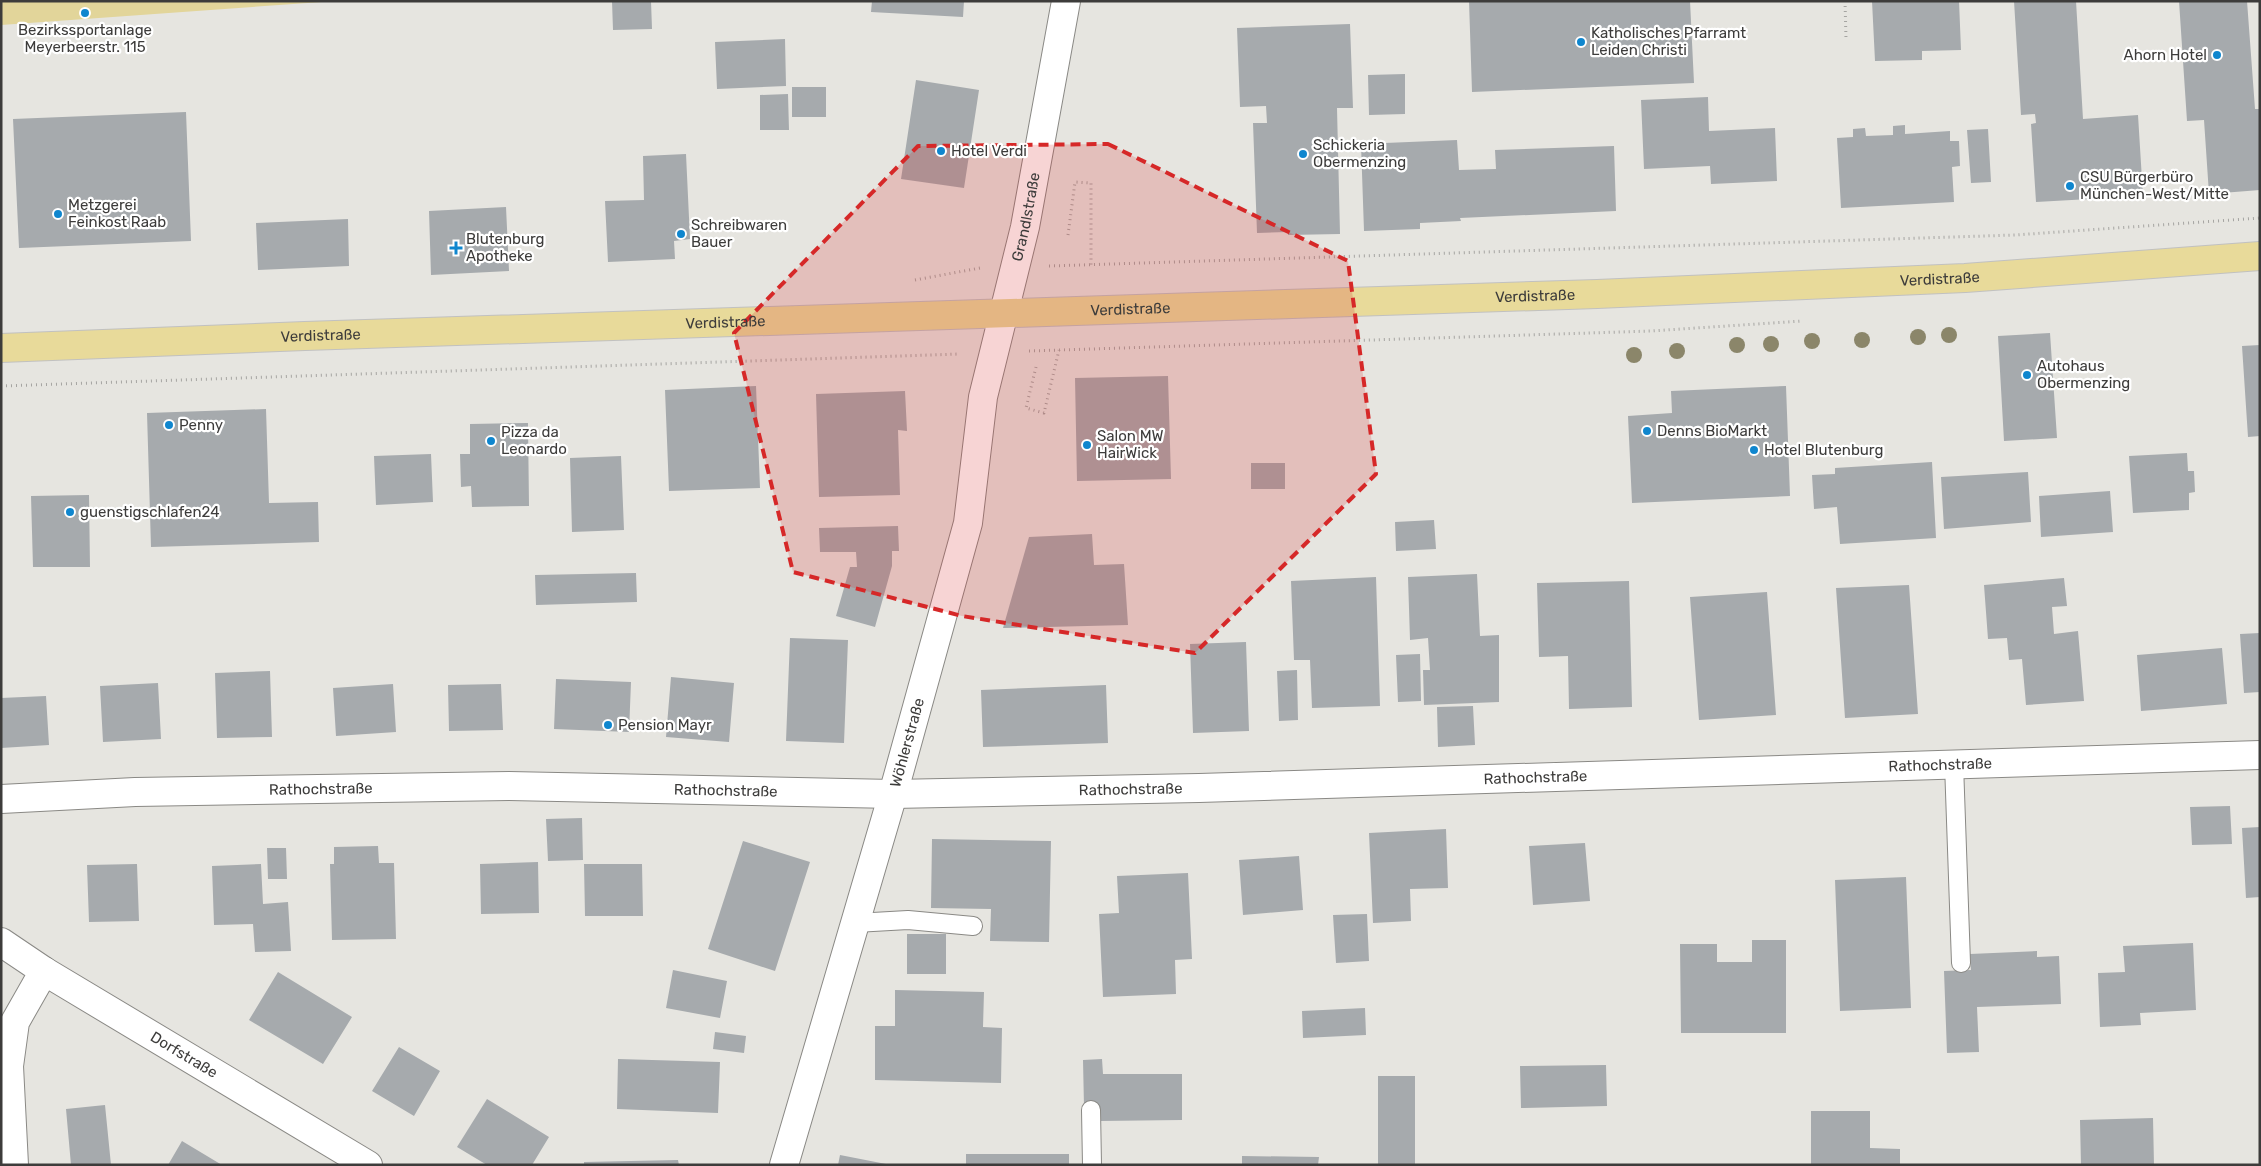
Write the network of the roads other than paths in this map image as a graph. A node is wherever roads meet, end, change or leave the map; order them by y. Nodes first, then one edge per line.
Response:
1 (1066, 1) edge
2 (2260, 256) edge
3 (1004, 314) junction
4 (1, 348) edge
5 (2260, 755) edge
6 (1954, 764) junction
7 (893, 794) junction
8 (1, 799) edge
9 (855, 923) junction
10 (973, 926) dead end
11 (1, 942) edge
12 (1961, 962) dead end
13 (44, 971) junction
14 (1092, 1110) dead end
15 (14, 1165) edge
16 (368, 1165) edge
17 (784, 1165) edge
18 (1092, 1165) edge

1 - 3 street, Grandlstraße
2 - 3 main road, Verdistraße
3 - 4 main road, Verdistraße
3 - 7 street, Wöhlerstraße
5 - 6 street, Rathochstraße
6 - 7 street, Rathochstraße
6 - 12 lane
7 - 8 street, Rathochstraße
7 - 9 street, Wöhlerstraße
9 - 10 lane
9 - 17 street, Wöhlerstraße
11 - 13 street, Dorfstraße
13 - 15 street
13 - 16 street, Dorfstraße
14 - 18 lane

